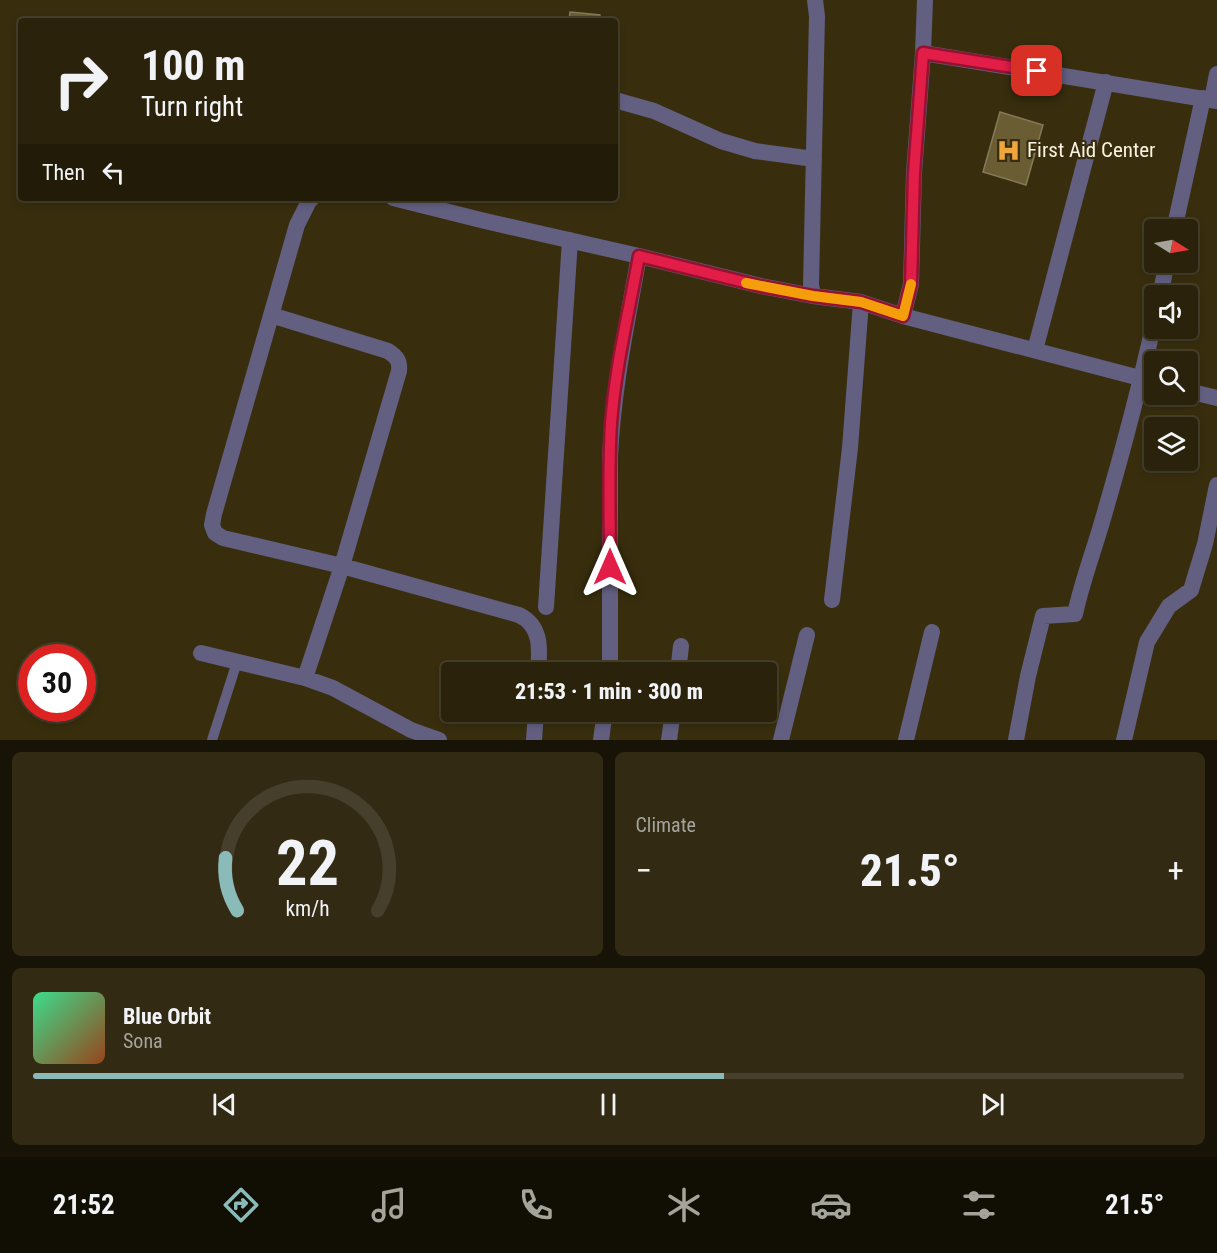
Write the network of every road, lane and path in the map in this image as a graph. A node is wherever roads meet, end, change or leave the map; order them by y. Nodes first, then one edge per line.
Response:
1 (816, 0) edge
2 (925, 0) edge
3 (923, 53) junction
4 (1217, 74) edge
5 (1106, 82) junction
6 (1211, 100) edge
7 (618, 101) edge
8 (814, 159) junction
9 (309, 201) edge
10 (405, 201) edge
11 (1177, 219) edge
12 (570, 240) junction
13 (639, 256) junction
14 (813, 296) junction
15 (861, 302) junction
16 (271, 315) junction
17 (903, 316) junction
18 (1035, 350) junction
19 (1144, 379) edge
20 (1144, 392) edge
21 (1198, 393) edge
22 (1217, 398) edge
23 (1217, 485) edge
24 (342, 566) junction
25 (832, 600) dead end
26 (546, 608) dead end
27 (932, 632) dead end
28 (807, 635) dead end
29 (681, 646) dead end
30 (201, 653) dead end
31 (237, 662) junction
32 (539, 662) edge
33 (610, 662) edge
34 (679, 662) edge
35 (305, 678) junction
36 (535, 722) edge
37 (603, 722) edge
38 (671, 722) edge
39 (212, 740) edge
40 (437, 740) edge
41 (534, 740) edge
42 (601, 740) edge
43 (669, 740) edge
44 (781, 740) edge
45 (906, 740) edge
46 (1016, 740) edge
47 (1124, 740) edge

1 - 8 street
2 - 3 street
3 - 5 street
3 - 17 street
4 - 6 street
5 - 6 street
5 - 18 street
6 - 11 street
7 - 8 street
8 - 14 street
9 - 16 street
10 - 12 street
12 - 13 street
12 - 26 street
13 - 14 street
13 - 33 street
14 - 15 street
15 - 17 street
15 - 25 street
16 - 24 street
16 - 24 street
17 - 18 street
18 - 19 street
20 - 46 street
21 - 22 street
23 - 47 street
24 - 32 street
24 - 35 street
27 - 45 street
28 - 44 street
29 - 34 street
30 - 31 street
31 - 35 street
31 - 39 lane
35 - 40 street
36 - 41 street
37 - 42 street
38 - 43 street

